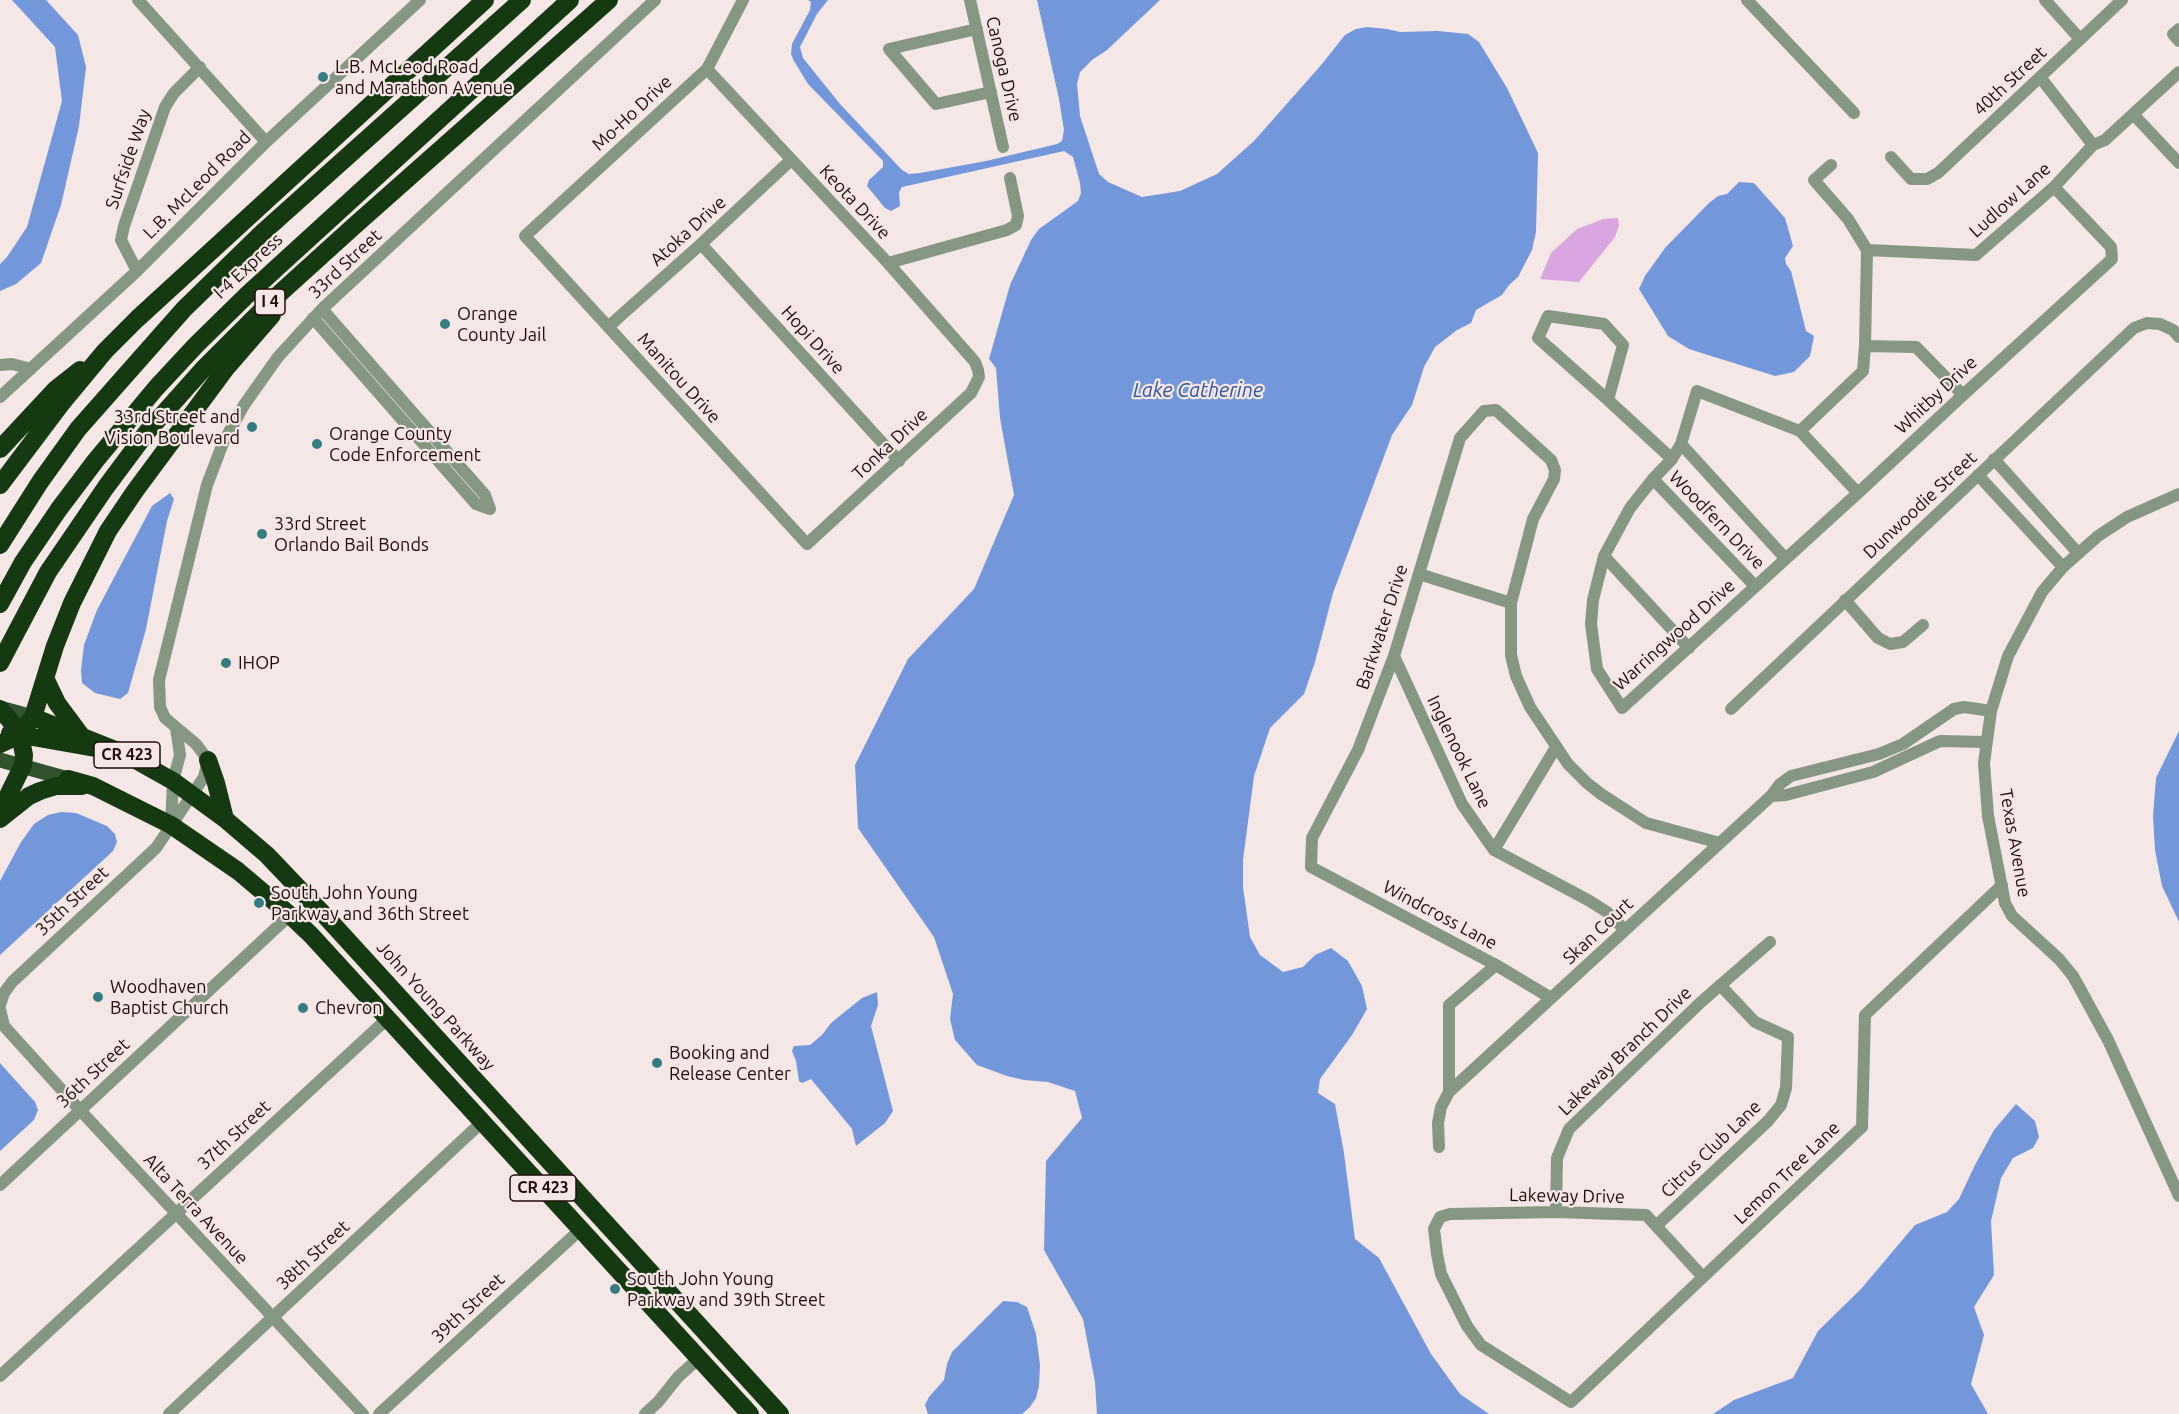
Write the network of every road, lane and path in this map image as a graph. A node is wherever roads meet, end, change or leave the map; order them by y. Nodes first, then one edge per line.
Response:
1 (138, 0) edge
2 (420, 0) edge
3 (485, 0) edge
4 (522, 0) edge
5 (570, 0) edge
6 (609, 0) edge
7 (655, 0) edge
8 (743, 0) edge
9 (970, 0) edge
10 (1747, 0) edge
11 (2045, 0) edge
12 (2122, 0) edge
13 (976, 29) junction
14 (2179, 29) edge
15 (2080, 39) junction
16 (2179, 41) edge
17 (200, 67) junction
18 (707, 69) junction
19 (2179, 72) edge
20 (2040, 77) junction
21 (991, 92) junction
22 (1854, 113) dead end
23 (2133, 114) junction
24 (266, 142) junction
25 (2093, 145) junction
26 (1003, 147) dead end
27 (1891, 157) dead end
28 (791, 159) junction
29 (2179, 163) edge
30 (1832, 165) dead end
31 (1010, 178) dead end
32 (2054, 187) junction
33 (353, 227) junction
34 (525, 236) joint
35 (701, 244) junction
36 (1867, 249) junction
37 (888, 263) junction
38 (137, 271) junction
39 (318, 313) junction
40 (608, 327) junction
41 (2179, 337) edge
42 (1865, 346) junction
43 (105, 351) junction
44 (975, 362) joint
45 (0, 365) edge
46 (31, 369) junction
47 (1963, 395) junction
48 (0, 397) edge
49 (1608, 400) junction
50 (1800, 431) junction
51 (1681, 444) junction
52 (0, 449) edge
53 (1672, 459) junction
54 (1994, 459) junction
55 (899, 461) junction
56 (1978, 475) junction
57 (1653, 479) junction
58 (0, 485) edge
59 (1858, 493) junction
60 (2179, 494) edge
61 (807, 544) joint
62 (0, 545) edge
63 (2078, 554) junction
64 (1604, 556) junction
65 (1785, 558) junction
66 (2063, 567) junction
67 (1419, 574) junction
68 (1755, 586) junction
69 (1845, 600) junction
70 (1511, 603) junction
71 (0, 604) edge
72 (1923, 625) dead end
73 (1689, 648) junction
74 (1394, 656) junction
75 (0, 663) edge
76 (45, 678) junction
77 (0, 709) edge
78 (1731, 709) dead end
79 (1991, 711) junction
80 (33, 717) junction
81 (176, 728) junction
82 (0, 732) edge
83 (80, 734) junction
84 (19, 735) junction
85 (1986, 742) junction
86 (0, 744) edge
87 (1556, 747) junction
88 (123, 753) junction
89 (0, 760) edge
90 (208, 760) junction
91 (23, 765) junction
92 (68, 779) joint
93 (173, 781) junction
94 (93, 786) junction
95 (193, 796) junction
96 (1771, 796) junction
97 (0, 812) edge
98 (0, 819) edge
99 (225, 819) junction
100 (171, 825) junction
101 (1720, 843) junction
102 (1494, 850) junction
103 (1311, 867) joint
104 (2002, 885) junction
105 (290, 915) junction
106 (1625, 930) junction
107 (1770, 942) dead end
108 (1496, 965) junction
109 (1720, 985) junction
110 (1551, 998) junction
111 (0, 1007) edge
112 (387, 1019) junction
113 (4, 1026) joint
114 (432, 1034) junction
115 (1449, 1092) junction
116 (79, 1109) junction
117 (482, 1122) junction
118 (1439, 1147) dead end
119 (0, 1185) edge
120 (2179, 1196) edge
121 (1556, 1212) junction
122 (176, 1214) junction
123 (1656, 1226) junction
124 (581, 1229) junction
125 (639, 1260) junction
126 (1703, 1277) junction
127 (273, 1317) junction
128 (699, 1358) junction
129 (0, 1376) edge
130 (1571, 1402) joint
131 (169, 1414) edge
132 (363, 1414) edge
133 (379, 1414) edge
134 (645, 1414) edge
135 (750, 1414) edge
136 (780, 1414) edge

1 - 17 street
2 - 24 street, L.B. McLeod Road
3 - 43 highway
4 - 62 highway, I-4 Express
5 - 71 highway, I-4 Express
6 - 33 highway, I 4
7 - 39 street, 33rd Street
8 - 18 street, Mo-Ho Drive
9 - 13 street, Canoga Drive
10 - 22 street
11 - 15 street
12 - 15 street, 40th Street
13 - 21 street, Canoga Drive
13 - 21 street
14 - 16 street
15 - 20 street, 40th Street
17 - 24 street
17 - 38 street, Surfside Way
18 - 28 street, Keota Drive
18 - 34 street, Mo-Ho Drive
19 - 23 street, Ludlow Lane
20 - 25 street
20 - 27 street, 40th Street
21 - 26 street, Canoga Drive
23 - 25 street, Ludlow Lane
23 - 29 street
24 - 38 street, L.B. McLeod Road
25 - 32 street, Ludlow Lane
28 - 35 street, Atoka Drive
28 - 37 street, Keota Drive
30 - 36 street
31 - 37 street
32 - 36 street, Ludlow Lane
32 - 47 street, Whitby Drive
33 - 75 highway, I 4
33 - 76 highway
34 - 40 street, Manitou Drive
35 - 40 street, Atoka Drive
35 - 55 street, Hopi Drive
36 - 42 street
37 - 44 street, Keota Drive
38 - 46 street, L.B. McLeod Road
39 - 39 street
39 - 81 street, 33rd Street
40 - 61 street, Manitou Drive
41 - 54 street, Dunwoodie Street
42 - 47 street
42 - 50 street
43 - 52 highway
43 - 58 highway
44 - 55 street, Tonka Drive
45 - 46 street
46 - 48 street, L.B. McLeod Road
47 - 59 street, Whitby Drive
49 - 49 street
49 - 53 street
50 - 51 street, Warringwood Drive
50 - 59 street
51 - 53 street, Warringwood Drive
51 - 65 street
53 - 57 street, Warringwood Drive
54 - 56 street, Dunwoodie Street
54 - 63 street
55 - 61 street, Tonka Drive
56 - 66 street
56 - 69 street, Dunwoodie Street
57 - 64 street, Warringwood Drive
57 - 68 street, Woodfern Drive
59 - 65 street, Whitby Drive
60 - 63 street, Texas Avenue
63 - 66 street, Texas Avenue
64 - 73 street
64 - 73 street, Warringwood Drive
65 - 68 street, Warringwood Drive
66 - 79 street, Texas Avenue
67 - 70 street
67 - 70 street, Barkwater Drive
67 - 74 street, Barkwater Drive
68 - 73 street, Warringwood Drive
69 - 72 street
69 - 78 street, Dunwoodie Street
70 - 87 street
74 - 102 street, Inglenook Lane
74 - 103 street, Barkwater Drive
76 - 80 highway
76 - 83 highway
77 - 80 main road, John Young Parkway / CR 423
77 - 84 highway
79 - 85 street, Texas Avenue
79 - 96 street, Skan Court
80 - 83 highway, John Young Parkway / CR 423
80 - 84 highway
81 - 90 street, 33rd Street
81 - 93 street, 33rd Street
82 - 84 highway
83 - 88 highway, John Young Parkway / CR 423
84 - 86 highway
84 - 88 highway
84 - 91 highway
85 - 96 street
85 - 104 street, Texas Avenue
87 - 101 street
87 - 102 street
88 - 93 highway, John Young Parkway / CR 423
89 - 91 main road, CR 423
90 - 95 street
90 - 99 highway
91 - 92 main road, CR 423
91 - 97 highway
92 - 94 highway, CR 423
93 - 95 highway, John Young Parkway / CR 423
93 - 100 street, 33rd Street
94 - 98 highway
94 - 100 highway, CR 423
95 - 99 highway, John Young Parkway / CR 423
95 - 100 street
96 - 101 street, Skan Court
99 - 114 highway, John Young Parkway / CR 423
100 - 105 highway, CR 423
100 - 111 street, 35th Street
101 - 106 street, Skan Court
102 - 106 street, Inglenook Lane
103 - 108 street, Windcross Lane
104 - 120 street, Texas Avenue
104 - 126 street, Lemon Tree Lane
105 - 112 highway, CR 423
105 - 116 street, 36th Street
106 - 110 street, Skan Court
107 - 109 street, Lakeway Branch Drive
108 - 110 street, Windcross Lane
108 - 115 street
109 - 121 street, Lakeway Branch Drive
109 - 123 street, Citrus Club Lane
110 - 115 street, Skan Court
111 - 113 street, 35th Street
112 - 114 highway
112 - 117 highway, CR 423
112 - 122 street, 37th Street
113 - 116 street, Alta Terra Avenue
114 - 125 highway, John Young Parkway / CR 423
115 - 118 street
116 - 119 street, 36th Street
116 - 122 street, Alta Terra Avenue
117 - 124 highway, CR 423
117 - 127 street, 38th Street
121 - 123 street, Lakeway Drive
121 - 130 street, Lakeway Drive
122 - 127 street, Alta Terra Avenue
122 - 129 street, 37th Street
123 - 126 street, Lakeway Drive
124 - 125 highway
124 - 128 highway, CR 423
124 - 133 street, 39th Street
125 - 136 highway, John Young Parkway / CR 423
126 - 130 street, Lemon Tree Lane
127 - 131 street, 38th Street
127 - 132 street, Alta Terra Avenue
128 - 134 street
128 - 135 highway, CR 423

